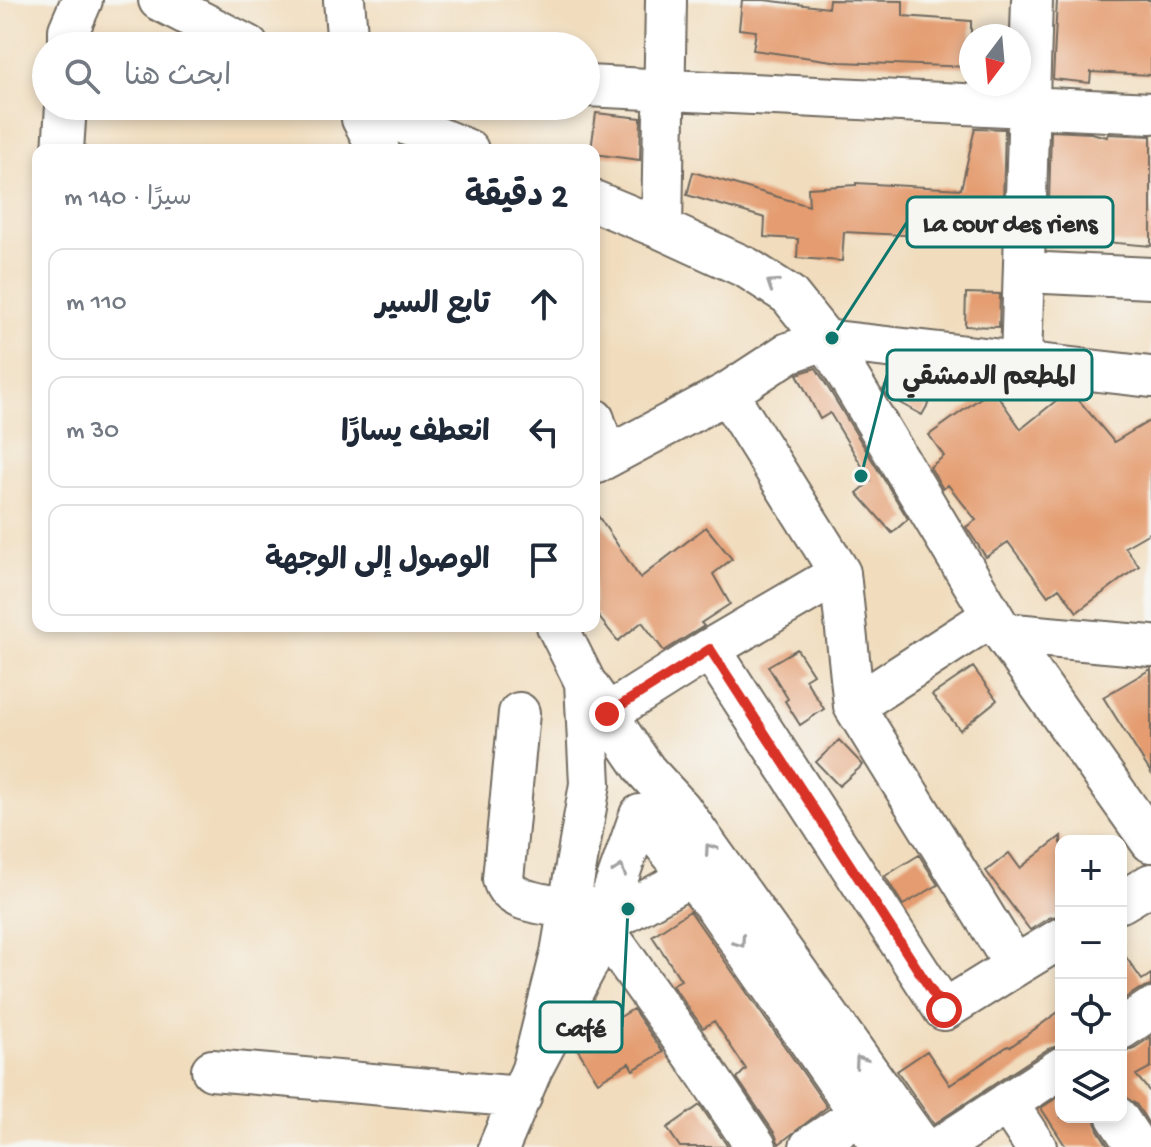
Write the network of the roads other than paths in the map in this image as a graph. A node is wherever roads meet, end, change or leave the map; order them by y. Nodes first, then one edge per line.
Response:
1 (82, 0) edge
2 (126, 0) edge
3 (159, 0) edge
4 (344, 0) edge
5 (666, 0) edge
6 (1032, 0) edge
7 (69, 32) edge
8 (175, 32) edge
9 (221, 32) edge
10 (347, 32) edge
11 (600, 87) edge
12 (664, 89) junction
13 (1030, 109) junction
14 (1151, 113) edge
15 (65, 120) edge
16 (371, 120) edge
17 (63, 144) edge
18 (449, 144) edge
19 (600, 203) edge
20 (662, 229) junction
21 (1024, 272) junction
22 (1151, 278) edge
23 (825, 340) junction
24 (1021, 362) junction
25 (1151, 377) edge
26 (727, 393) junction
27 (600, 460) edge
28 (840, 573) junction
29 (997, 624) junction
30 (560, 632) edge
31 (1151, 646) edge
32 (710, 649) junction
33 (596, 698) junction
34 (854, 706) junction
35 (519, 713) dead end
36 (646, 771) junction
37 (590, 784) junction
38 (640, 815) junction
39 (1151, 842) edge
40 (691, 876) junction
41 (1151, 884) edge
42 (1127, 898) edge
43 (581, 906) junction
44 (1055, 942) edge
45 (1015, 966) junction
46 (212, 1070) dead end
47 (1055, 1072) edge
48 (1007, 1103) junction
49 (872, 1105) junction
50 (517, 1117) edge
51 (1121, 1123) edge
52 (756, 1147) edge
53 (810, 1147) edge
54 (883, 1147) edge
55 (922, 1147) edge
56 (940, 1147) edge
57 (1036, 1147) edge
58 (1137, 1147) edge

1 - 7 street
2 - 8 street
3 - 9 street
4 - 10 street
5 - 12 street
6 - 13 street
11 - 12 street
12 - 13 street
12 - 20 street
13 - 14 street
13 - 21 street
15 - 17 street
16 - 18 street
19 - 20 street
23 -> 20 street
21 - 22 street
21 - 24 street
23 - 24 street
23 - 26 street
23 - 29 street
24 - 25 street
26 - 27 street
26 - 28 street
28 - 32 street
28 - 34 street
29 - 31 street
29 - 34 street
29 - 39 street
30 - 33 street
32 - 33 street
32 - 45 street
33 - 36 street
33 - 37 street
34 - 45 street
35 - 43 street
36 - 37 street
36 - 38 street
49 -> 36 street
37 - 38 street
37 - 43 street
38 - 40 street
43 -> 38 street
40 - 43 street
40 -> 49 street
41 - 42 street
43 - 50 street
43 - 52 street
44 - 45 street
46 - 50 street
47 - 48 street
48 - 56 street
48 - 57 street
49 - 53 street
49 - 54 street
49 - 55 street
51 - 58 street

